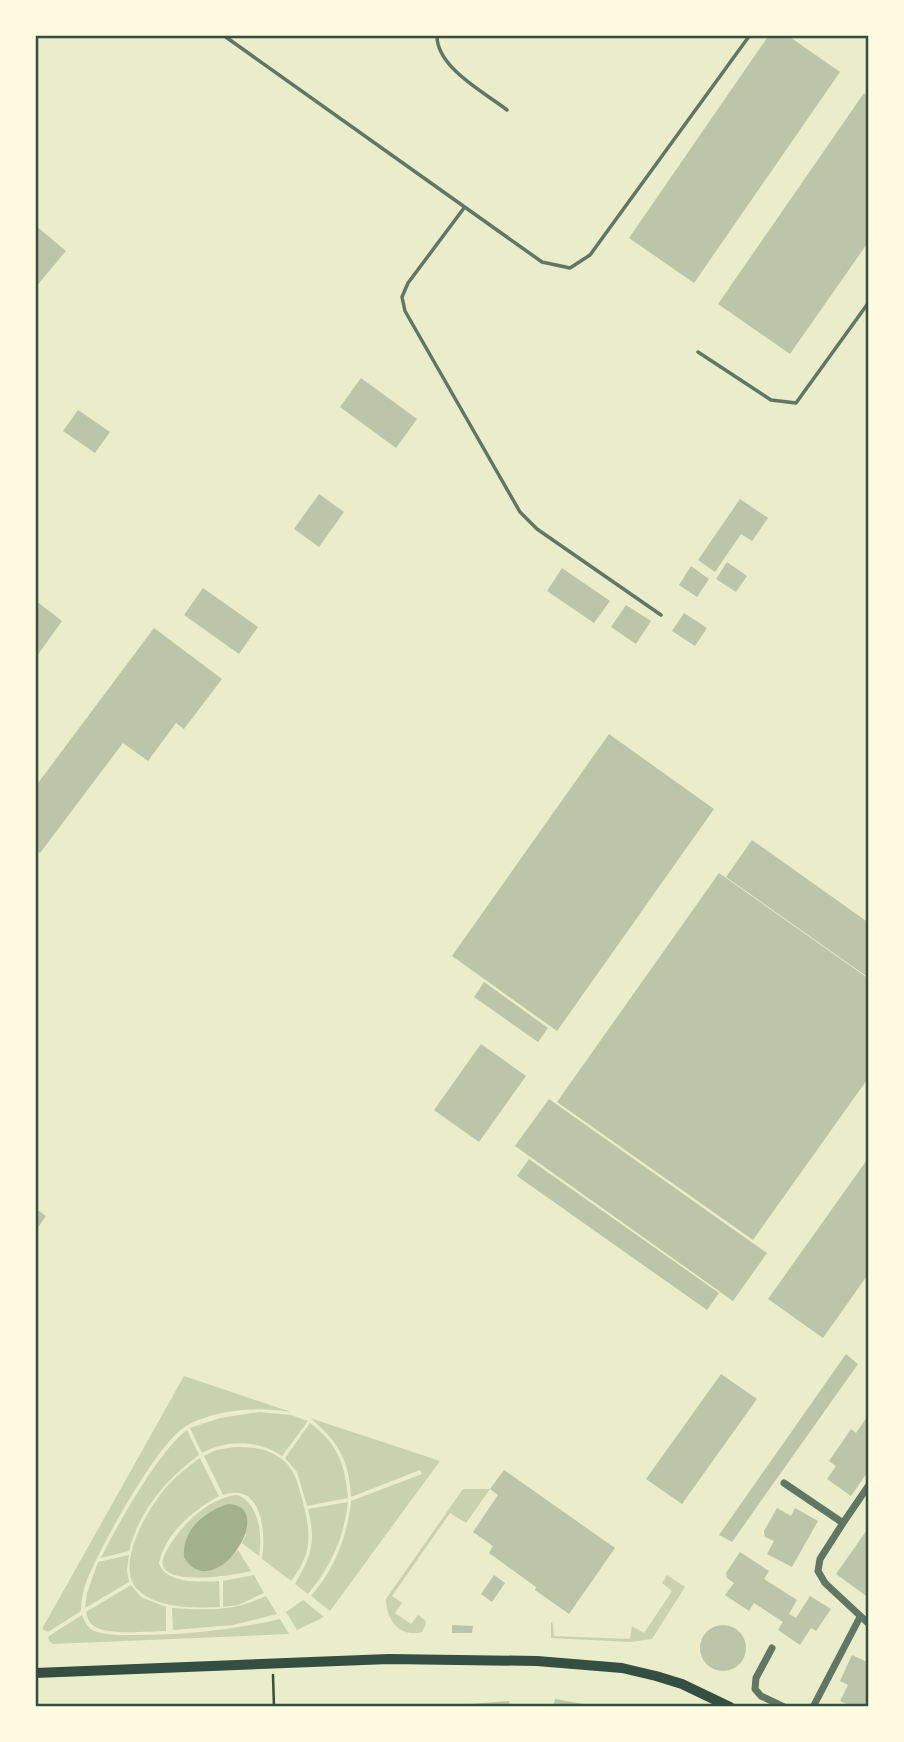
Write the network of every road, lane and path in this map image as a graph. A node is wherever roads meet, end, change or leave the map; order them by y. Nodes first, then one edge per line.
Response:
1 (223, 35) edge
2 (437, 35) edge
3 (750, 35) edge
4 (508, 110) dead end
5 (464, 208) junction
6 (869, 302) edge
7 (698, 352) dead end
8 (660, 615) dead end
9 (784, 1483) dead end
10 (869, 1485) edge
11 (843, 1523) junction
12 (860, 1617) junction
13 (869, 1624) edge
14 (772, 1648) dead end
15 (273, 1664) junction
16 (35, 1673) edge
17 (274, 1707) edge
18 (730, 1707) edge
19 (784, 1707) edge
20 (813, 1707) edge

1 - 5 lane
2 - 4 lane
3 - 5 lane
5 - 8 lane
6 - 7 lane
9 - 11 street
10 - 11 street
11 - 12 street
12 - 13 street
12 - 20 street
14 - 19 street
15 - 16 main road
15 - 17 path
15 - 18 main road

